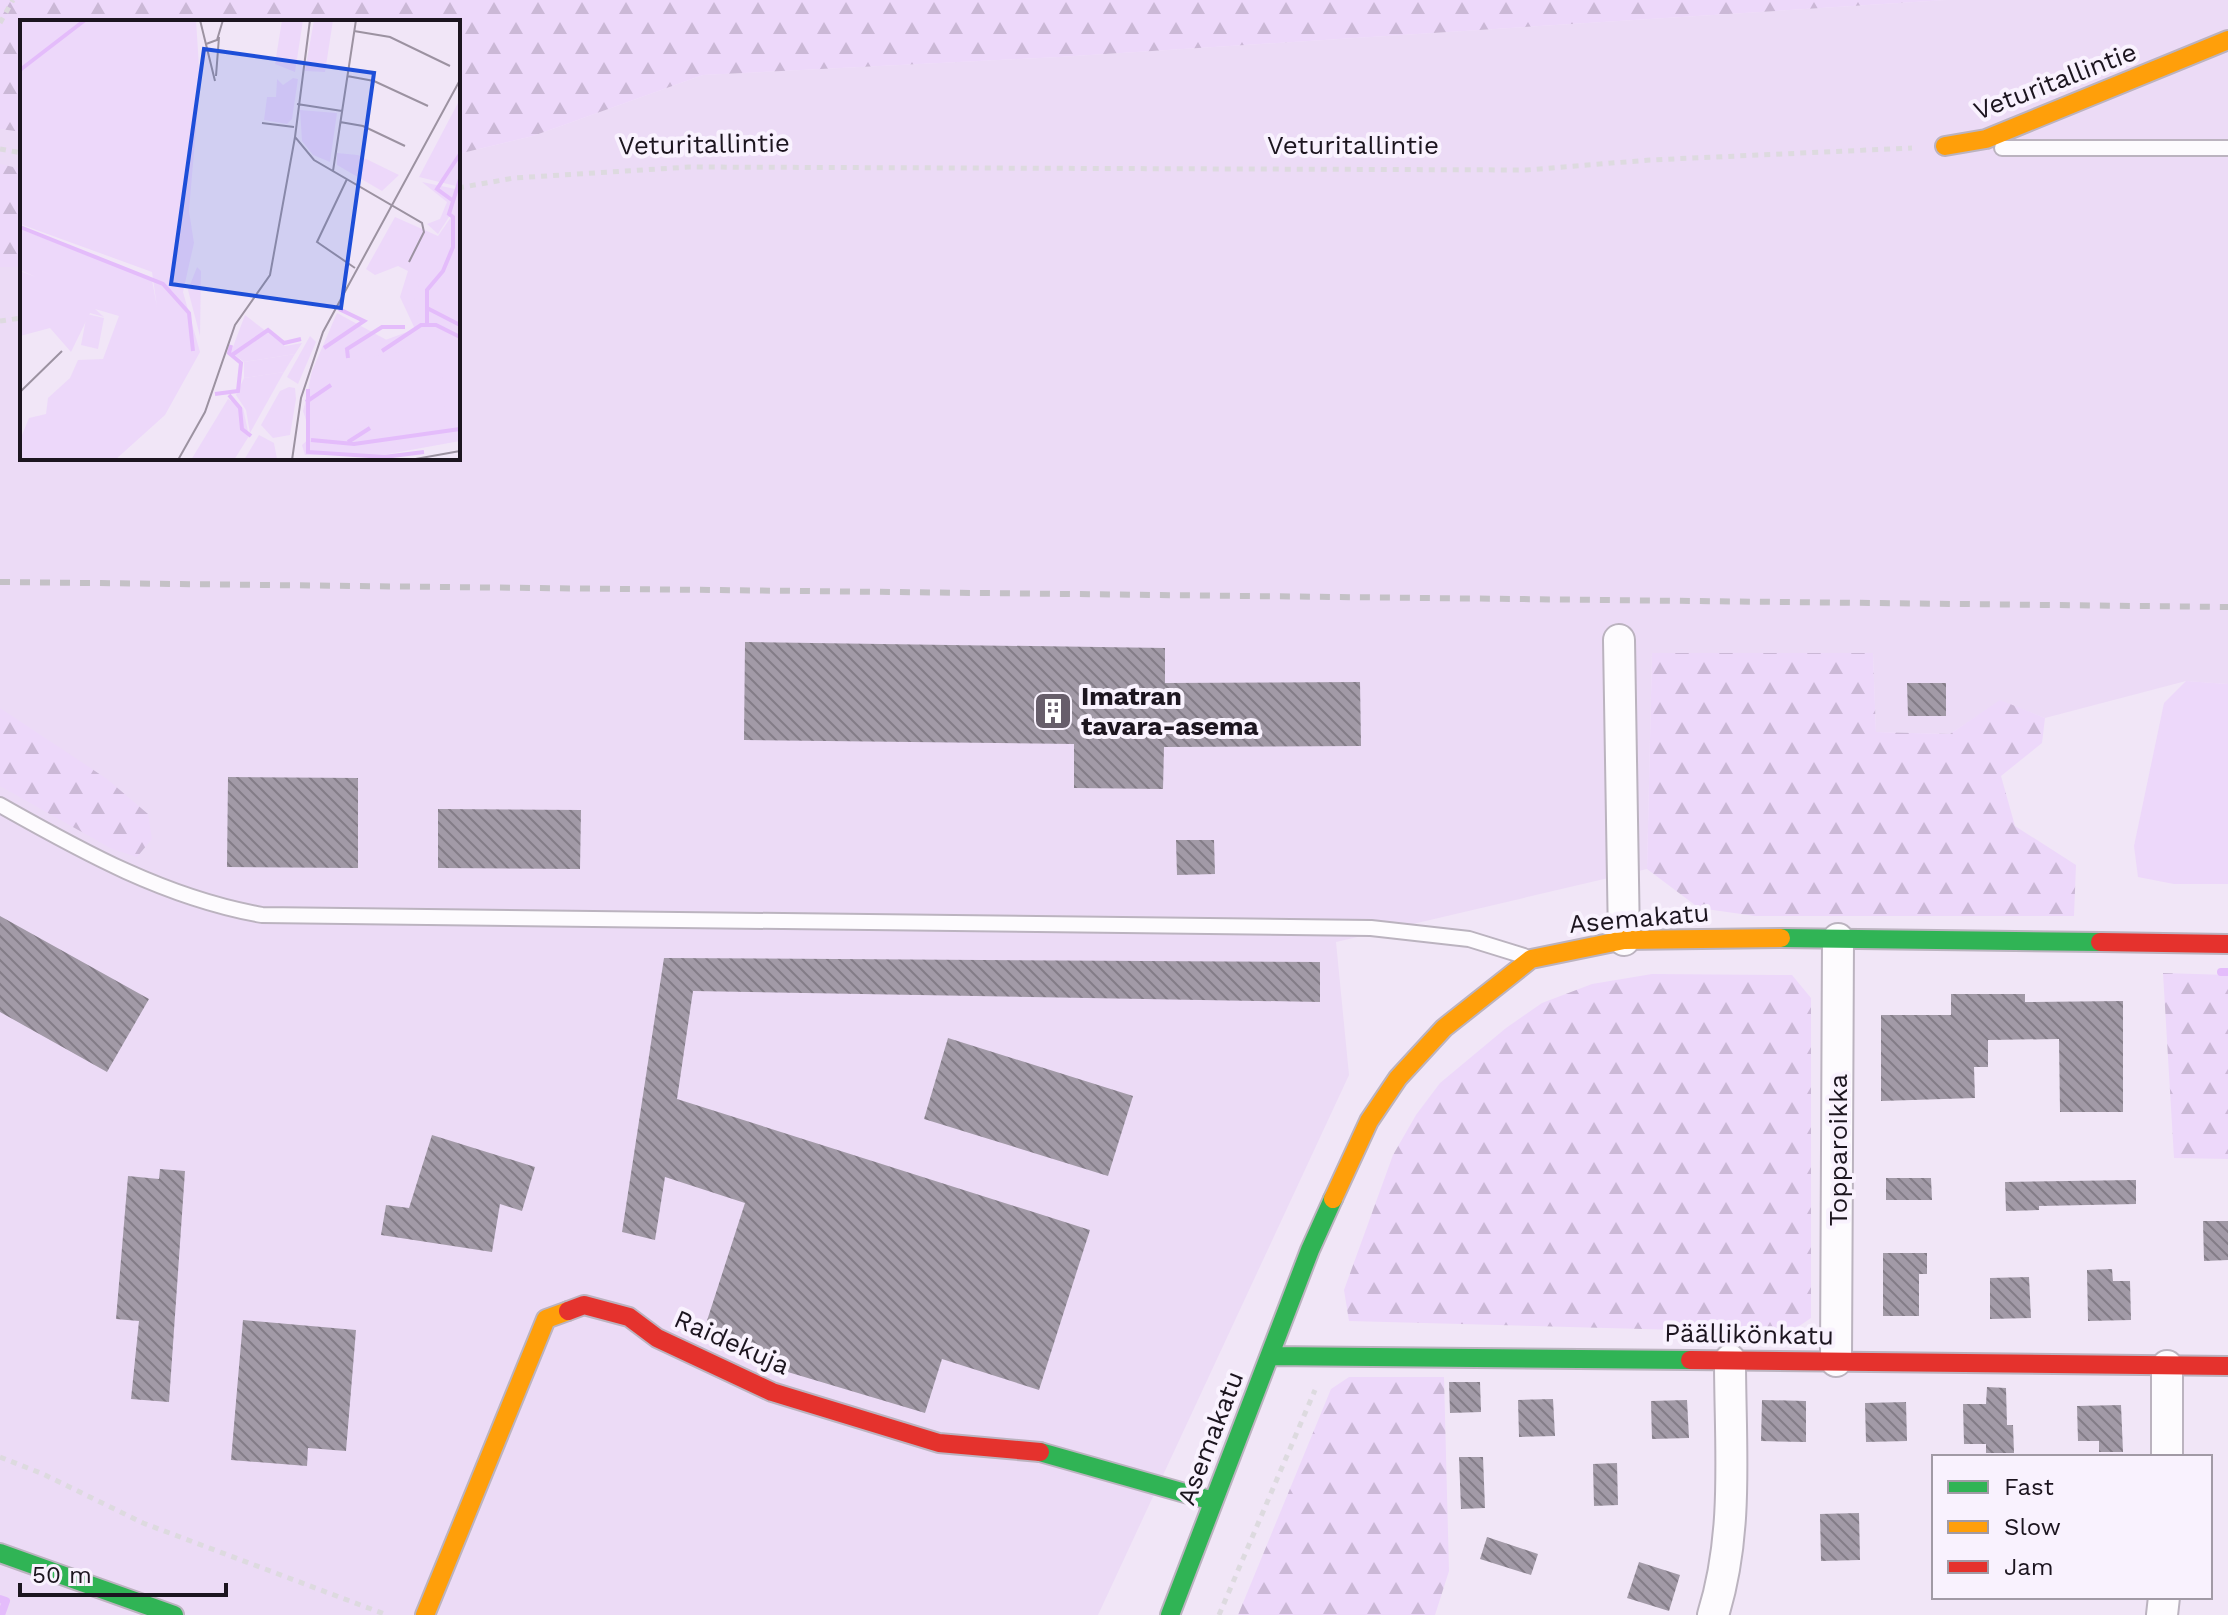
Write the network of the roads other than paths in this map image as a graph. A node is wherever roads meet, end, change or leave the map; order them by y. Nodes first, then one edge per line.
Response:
1 (2228, 40) edge
2 (1945, 146) joint
3 (2228, 148) edge
4 (1619, 640) dead end
5 (0, 805) edge
6 (1838, 939) junction
7 (1624, 940) junction
8 (2228, 944) edge
9 (1531, 959) junction
10 (1270, 1356) junction
11 (1730, 1360) junction
12 (1836, 1361) junction
13 (2167, 1366) junction
14 (2228, 1366) edge
15 (2167, 1455) edge
16 (1213, 1501) junction
17 (0, 1553) edge
18 (174, 1615) edge
19 (425, 1615) edge
20 (1170, 1615) edge
21 (1713, 1615) edge

1 - 2 street, Veturitallintie
2 - 3 lane
4 - 7 street
5 - 9 lane
6 - 7 street, Asemakatu
6 - 8 street, Asemakatu
6 - 12 street, Topparoikka
7 - 9 street, Asemakatu
9 - 10 street, Asemakatu
10 - 11 street, Päällikönkatu
10 - 16 street, Asemakatu
11 - 12 street, Päällikönkatu
11 - 21 street
12 - 13 street, Päällikönkatu
13 - 14 street, Päällikönkatu
13 - 15 street
16 - 19 street, Raidekuja
16 - 20 street, Asemakatu
17 - 18 street

